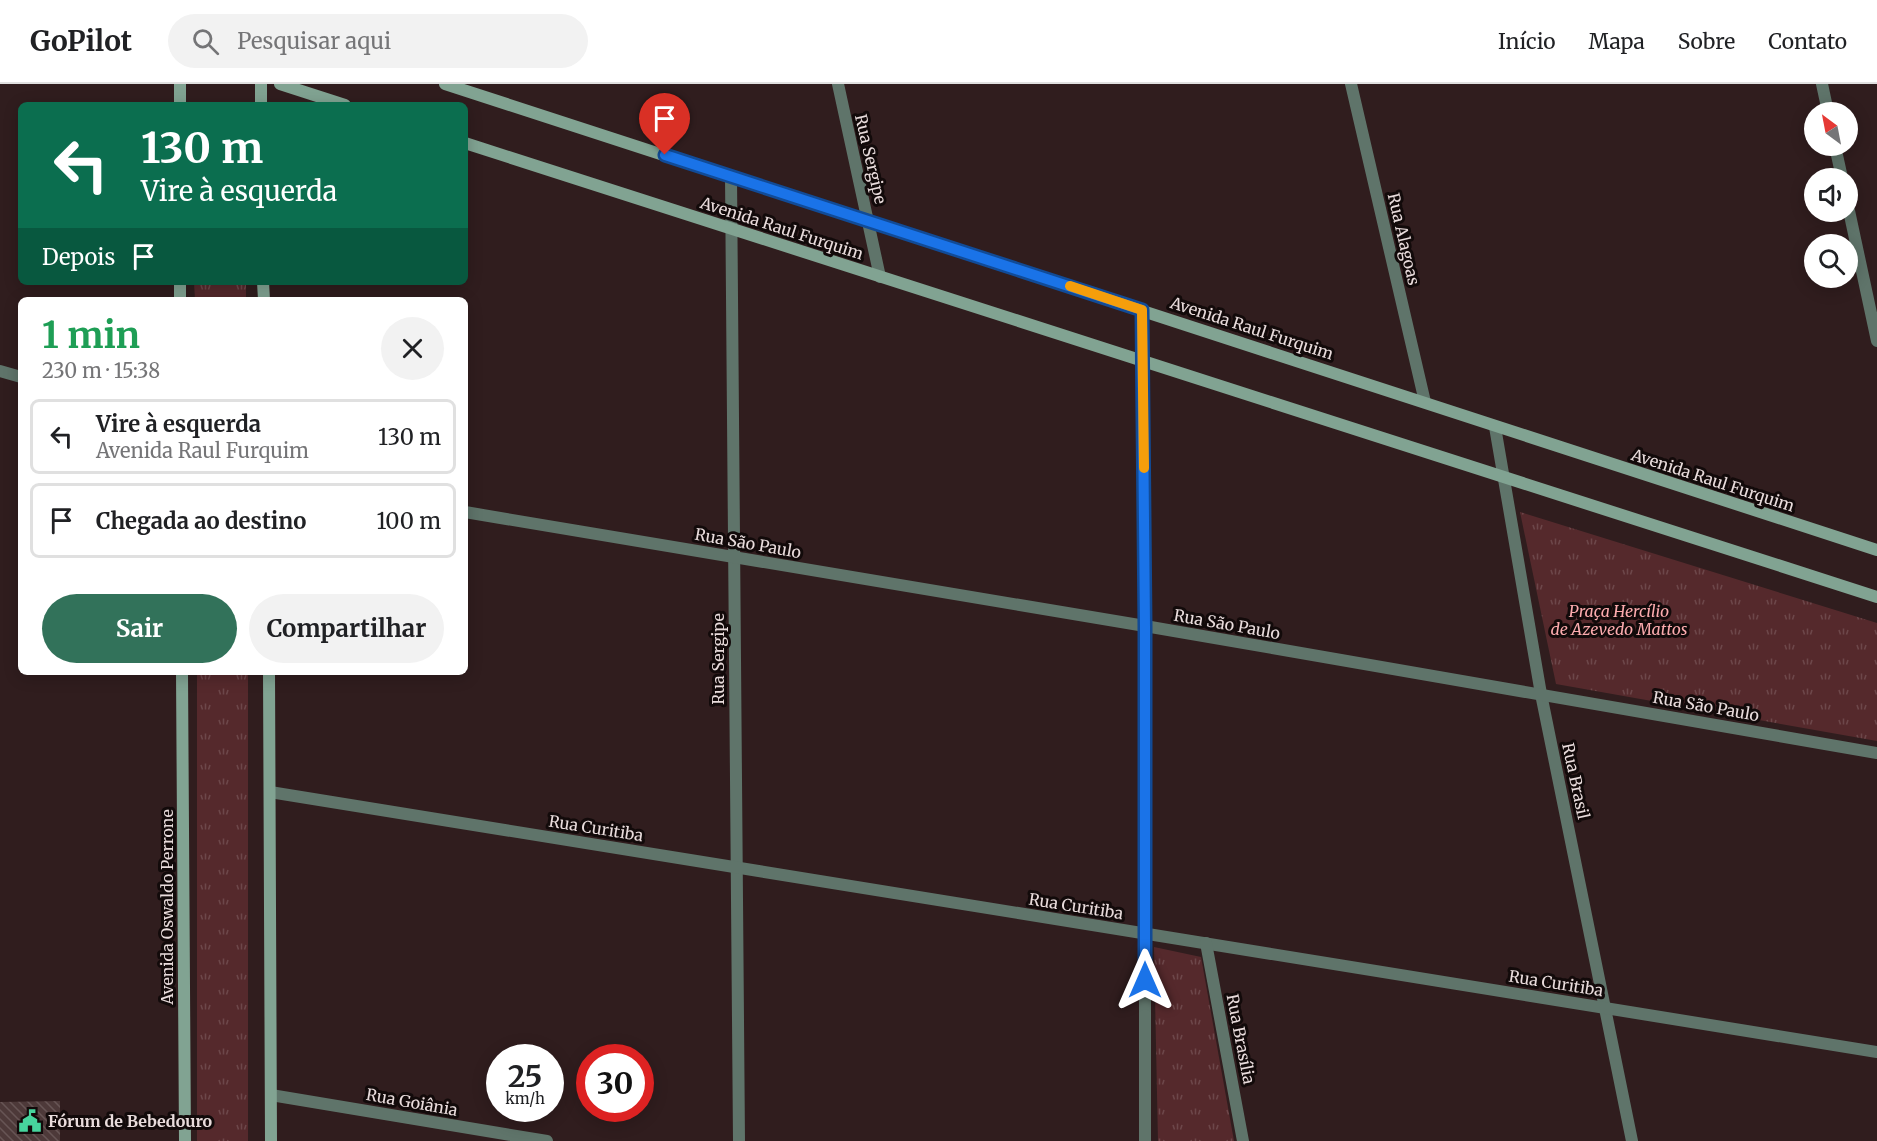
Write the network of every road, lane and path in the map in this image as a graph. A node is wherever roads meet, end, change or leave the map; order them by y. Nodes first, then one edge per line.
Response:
1 (180, 84) edge
2 (261, 84) edge
3 (280, 84) edge
4 (446, 84) edge
5 (838, 84) edge
6 (1350, 84) edge
7 (1822, 84) edge
8 (180, 102) edge
9 (261, 102) edge
10 (336, 102) edge
11 (1826, 102) edge
12 (468, 144) edge
13 (731, 176) junction
14 (868, 221) junction
15 (1851, 222) edge
16 (731, 229) junction
17 (880, 277) junction
18 (1142, 310) junction
19 (1877, 341) edge
20 (1143, 361) junction
21 (0, 370) edge
22 (18, 376) edge
23 (1425, 402) junction
24 (1495, 427) junction
25 (1505, 477) junction
26 (468, 513) edge
27 (1877, 550) edge
28 (733, 558) junction
29 (1877, 597) edge
30 (1145, 626) junction
31 (182, 675) edge
32 (269, 675) edge
33 (1541, 694) junction
34 (1877, 753) edge
35 (270, 792) junction
36 (736, 868) junction
37 (1145, 934) junction
38 (1206, 943) junction
39 (1605, 1008) junction
40 (1877, 1052) edge
41 (271, 1095) junction
42 (185, 1141) edge
43 (271, 1141) edge
44 (547, 1141) edge
45 (739, 1141) edge
46 (1145, 1141) edge
47 (1243, 1141) edge
48 (1632, 1141) edge

1 - 8 main road
2 - 9 main road
3 - 10 main road
4 - 13 main road, Avenida Raul Furquim
5 - 14 street, Rua Sergipe
6 - 23 street, Rua Alagoas
7 - 11 street
12 - 16 main road, Avenida Raul Furquim
13 - 14 main road, Avenida Raul Furquim
13 - 16 street, Rua Sergipe
14 - 17 street, Rua Sergipe
14 - 18 main road, Avenida Raul Furquim
15 - 19 street
16 - 17 main road, Avenida Raul Furquim
16 - 28 street, Rua Sergipe
17 - 20 main road, Avenida Raul Furquim
18 - 20 street
18 - 23 main road, Avenida Raul Furquim
20 - 25 main road, Avenida Raul Furquim
20 - 30 street
21 - 22 street
23 - 24 main road, Avenida Raul Furquim
24 - 25 street, Rua Brasil
24 - 27 main road, Avenida Raul Furquim
25 - 29 main road, Avenida Raul Furquim
25 - 33 street, Rua Brasil
26 - 28 street, Rua São Paulo
28 - 30 street, Rua São Paulo
28 - 36 street, Rua Sergipe
30 - 33 street, Rua São Paulo
30 - 37 street
31 - 42 main road, Avenida Oswaldo Perrone
32 - 35 main road
33 - 34 street, Rua São Paulo
33 - 39 street, Rua Brasil
35 - 36 street, Rua Curitiba
35 - 41 main road
36 - 37 street, Rua Curitiba
36 - 45 street, Rua Sergipe
37 - 38 street, Rua Curitiba
37 - 46 street
38 - 39 street, Rua Curitiba
38 - 47 street, Rua Brasília
39 - 40 street, Rua Curitiba
39 - 48 street, Rua Brasil
41 - 43 main road
41 - 44 street, Rua Goiânia

